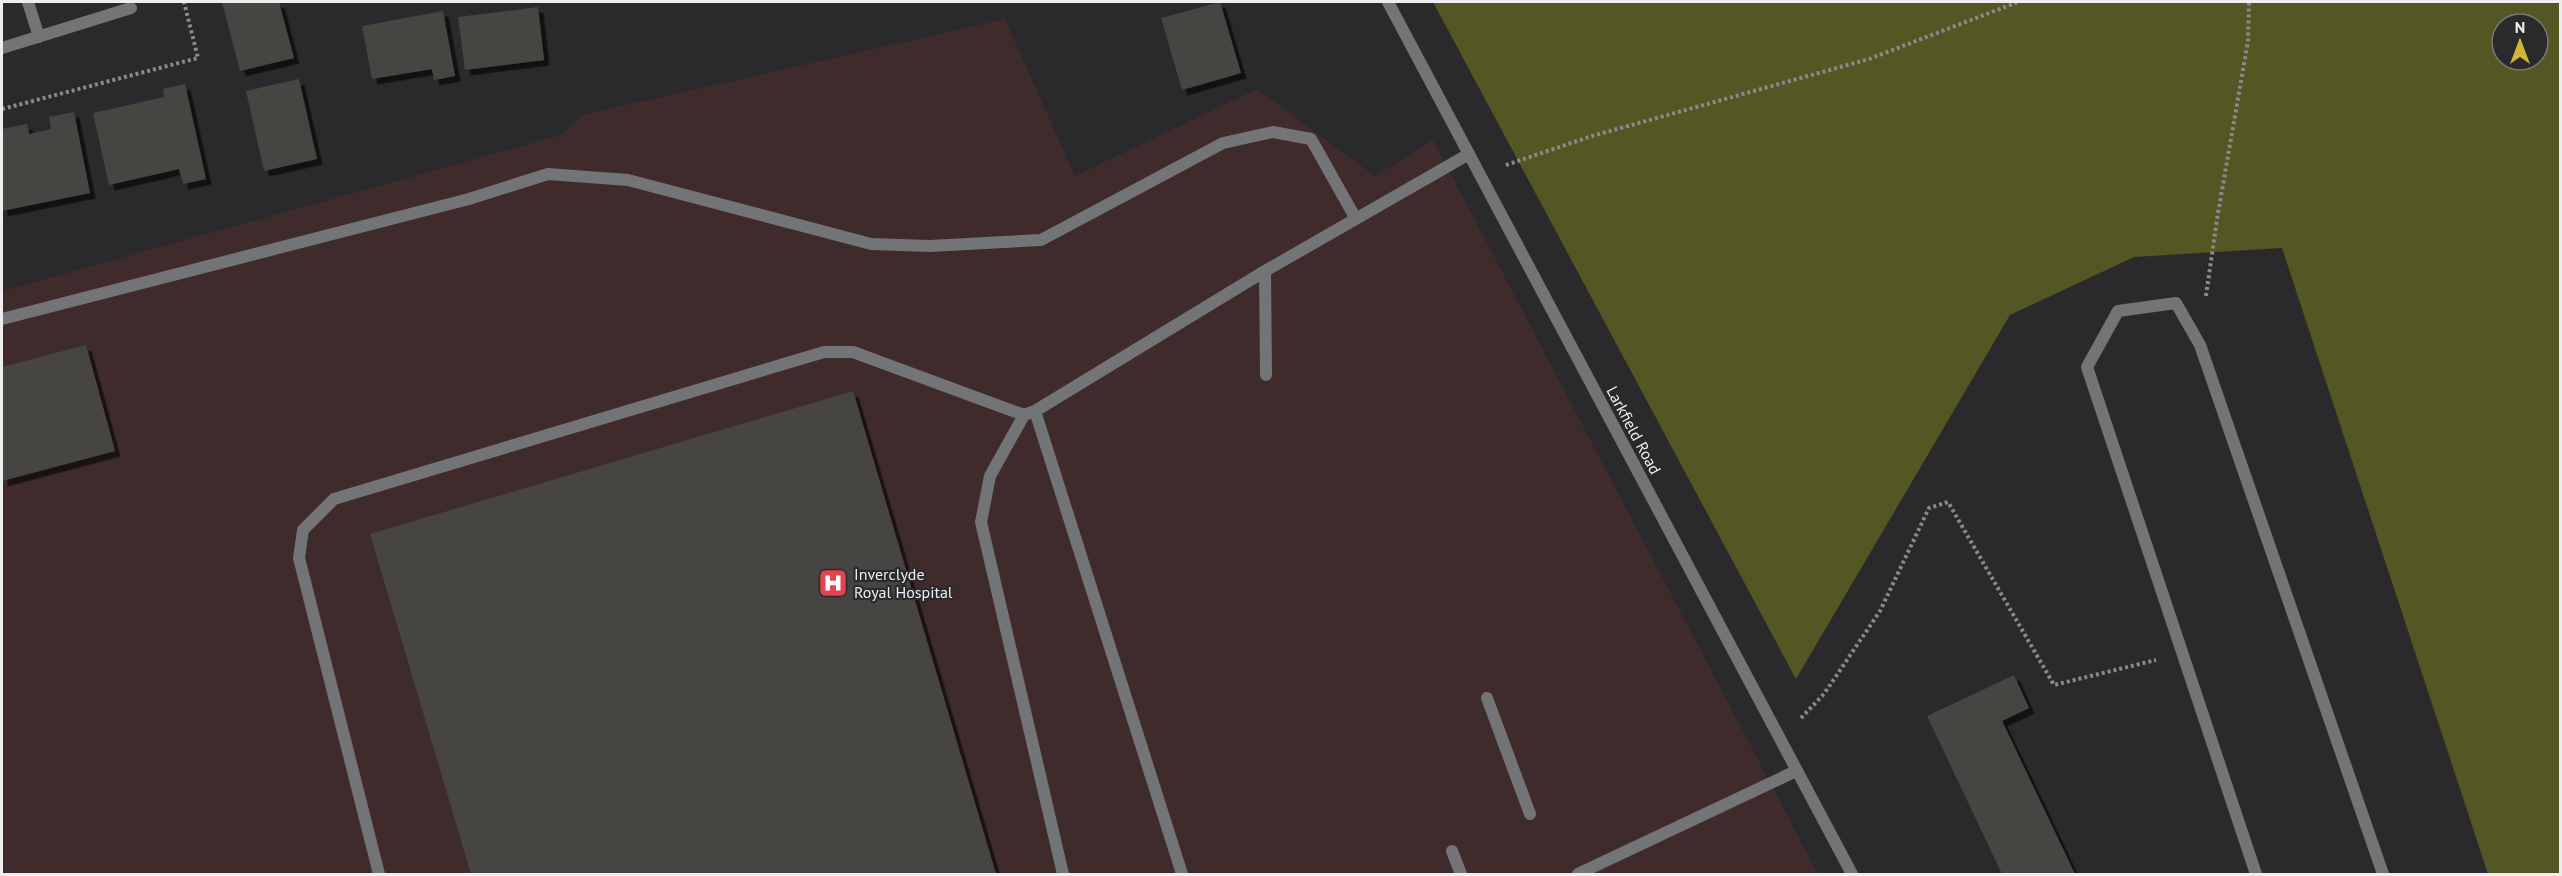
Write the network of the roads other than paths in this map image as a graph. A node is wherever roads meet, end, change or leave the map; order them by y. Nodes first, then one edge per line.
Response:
1 (28, 2) edge
2 (1388, 2) edge
3 (131, 8) dead end
4 (39, 37) junction
5 (2, 48) edge
6 (1469, 154) junction
7 (1356, 219) junction
8 (1265, 271) junction
9 (2, 319) edge
10 (1266, 375) dead end
11 (1030, 413) junction
12 (1487, 698) dead end
13 (1796, 771) junction
14 (1530, 814) dead end
15 (1452, 851) dead end
16 (378, 874) edge
17 (1063, 874) edge
18 (1182, 874) edge
19 (1461, 874) edge
20 (1578, 874) edge
21 (1852, 874) edge
22 (2256, 874) edge
23 (2383, 874) edge

1 - 4 street
2 - 6 street, Larkfield Road
3 - 4 street
4 - 5 street
6 - 7 street
6 - 13 street, Larkfield Road
7 - 8 street
7 - 9 street
8 - 10 street
8 - 11 street
11 - 16 street
11 - 17 street
11 - 18 street
12 - 14 street
13 - 20 street
13 - 21 street, Larkfield Road
15 - 19 street
22 - 23 street

